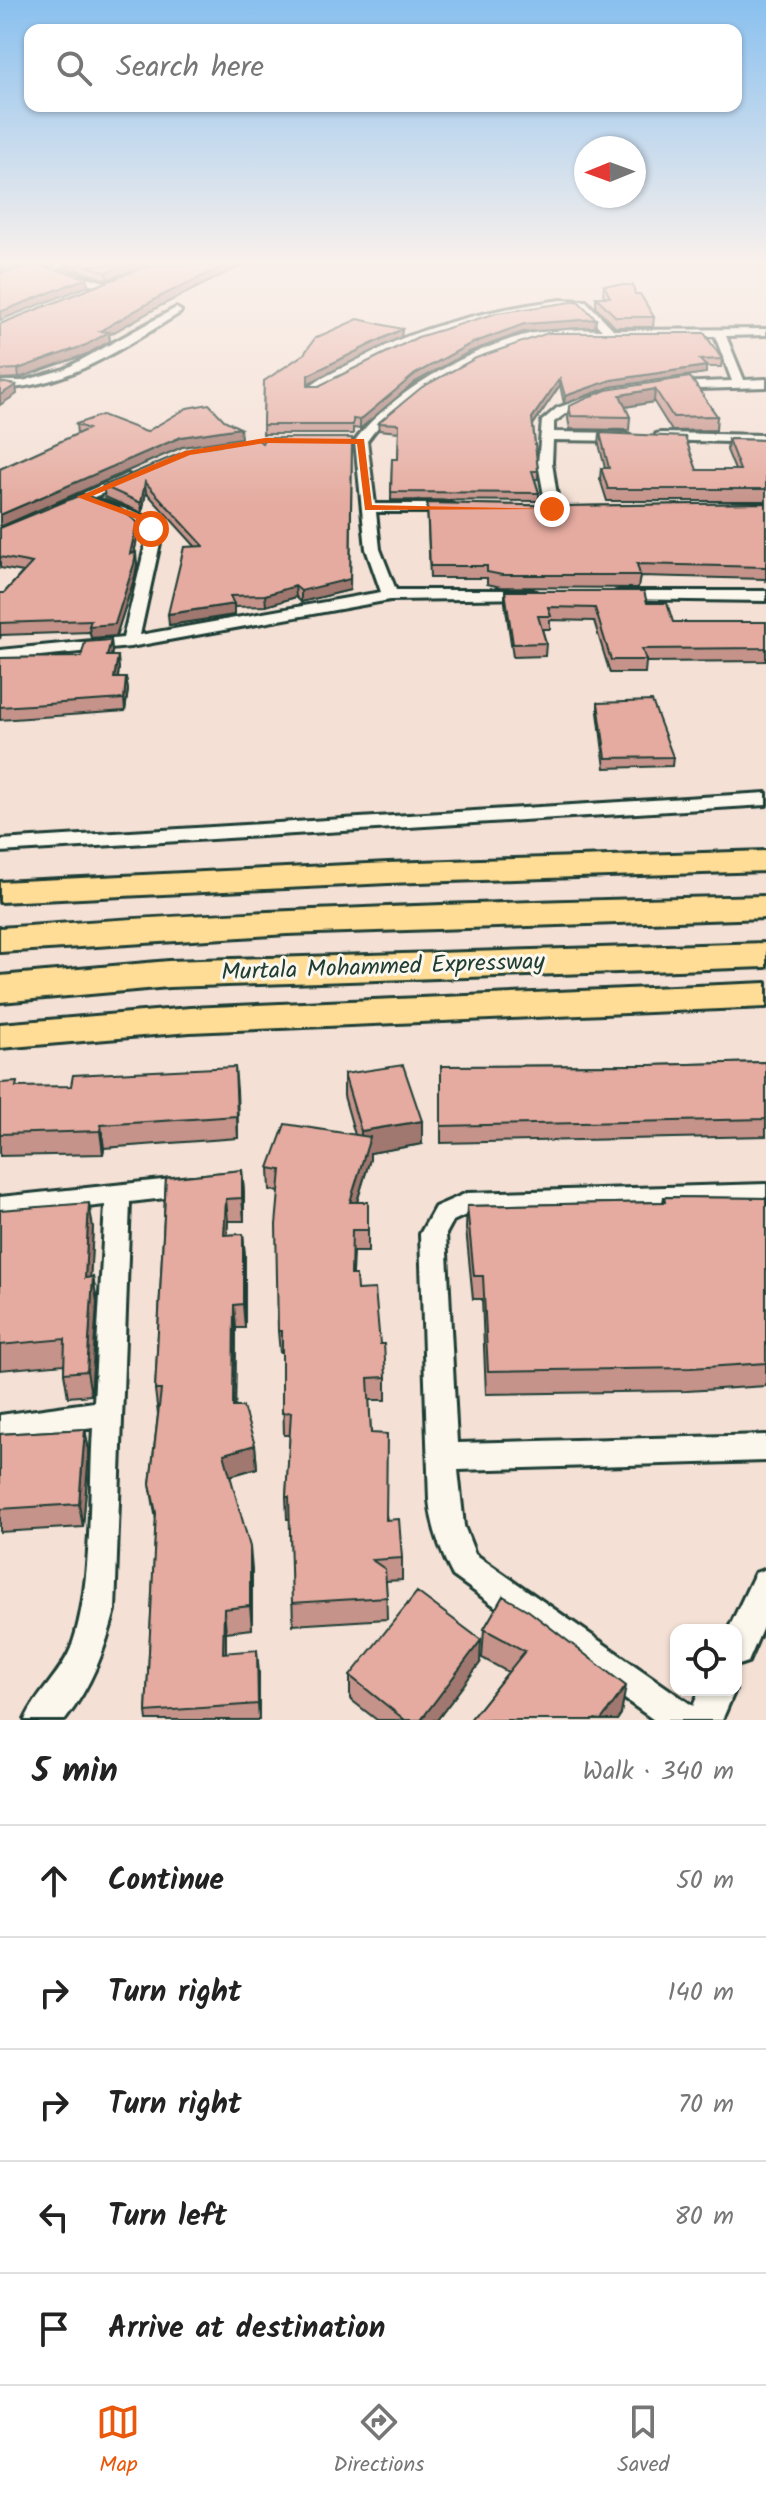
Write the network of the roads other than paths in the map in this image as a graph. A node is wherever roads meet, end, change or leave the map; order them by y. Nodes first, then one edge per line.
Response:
1 (115, 345) edge
2 (394, 345) edge
3 (507, 345) edge
4 (724, 345) edge
5 (739, 383) junction
6 (766, 383) edge
7 (0, 385) edge
8 (660, 388) edge
9 (314, 389) edge
10 (611, 394) edge
11 (545, 436) junction
12 (766, 439) edge
13 (345, 441) edge
14 (361, 441) junction
15 (135, 475) edge
16 (82, 497) junction
17 (368, 508) junction
18 (475, 508) edge
19 (552, 509) edge
20 (41, 515) edge
21 (390, 595) junction
22 (547, 595) edge
23 (609, 596) edge
24 (766, 596) edge
25 (130, 642) junction
26 (0, 655) edge
27 (766, 799) edge
28 (0, 846) edge
29 (766, 861) edge
30 (0, 892) edge
31 (766, 907) edge
32 (0, 940) edge
33 (766, 955) edge
34 (0, 989) edge
35 (766, 995) edge
36 (0, 1036) edge
37 (217, 1184) edge
38 (118, 1194) junction
39 (766, 1194) edge
40 (0, 1207) edge
41 (108, 1413) junction
42 (0, 1428) edge
43 (766, 1448) edge
44 (443, 1457) junction
45 (766, 1584) edge
46 (742, 1637) edge
47 (715, 1696) edge
48 (42, 1720) edge
49 (683, 1720) edge
50 (704, 1720) edge

1 - 7 street
2 - 9 street
3 - 14 street
4 - 5 street
5 - 6 street
5 - 8 street
10 - 11 street
11 - 12 street
11 - 19 street
13 - 14 street
14 - 17 street
15 - 16 street
16 - 20 street
16 - 25 street
17 - 18 street
17 - 21 street
21 - 22 street
21 - 25 street
23 - 24 street
25 - 26 street
27 - 28 street
29 - 30 main road
31 - 32 highway, Murtala Mohammed Expressway
33 - 34 highway, Murtala Mohammed Expressway
35 - 36 main road
37 - 38 street
38 - 40 street
38 - 41 street
39 - 44 street
41 - 42 street
41 - 48 street
43 - 44 street
44 - 49 street
45 - 46 street
47 - 50 street

